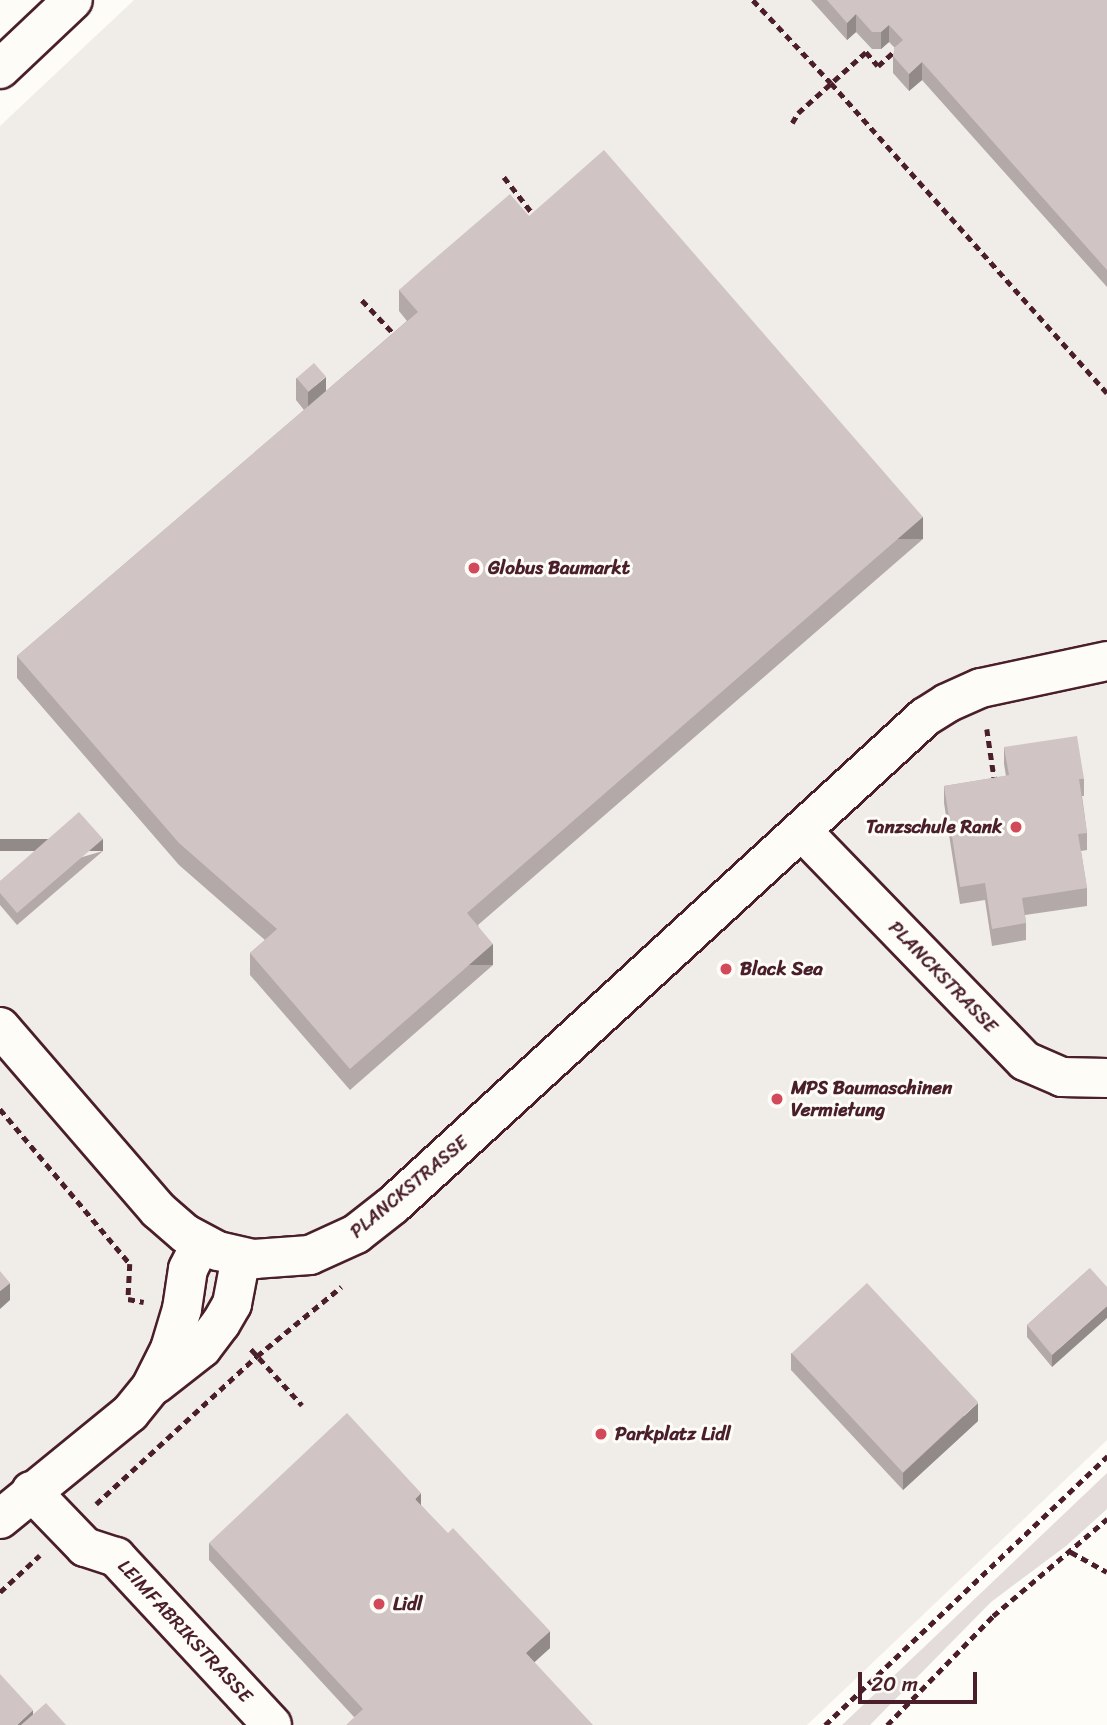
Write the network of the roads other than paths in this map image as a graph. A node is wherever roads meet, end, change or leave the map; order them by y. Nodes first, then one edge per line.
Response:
1 (73, 0) edge
2 (0, 69) edge
3 (1107, 662) edge
4 (802, 831) junction
5 (0, 1027) edge
6 (1107, 1078) edge
7 (201, 1244) junction
8 (240, 1256) junction
9 (151, 1387) junction
10 (31, 1491) junction
11 (0, 1519) edge
12 (272, 1725) edge

1 - 2 street
3 - 4 street, PLANCKSTRASSE
4 - 6 street, PLANCKSTRASSE
4 - 8 street, PLANCKSTRASSE
5 - 7 street, PLANCKSTRASSE
7 - 8 street, PLANCKSTRASSE
7 - 9 street
8 - 9 street
9 - 10 street
10 - 11 street
10 - 12 street, LEIMFABRIKSTRASSE

